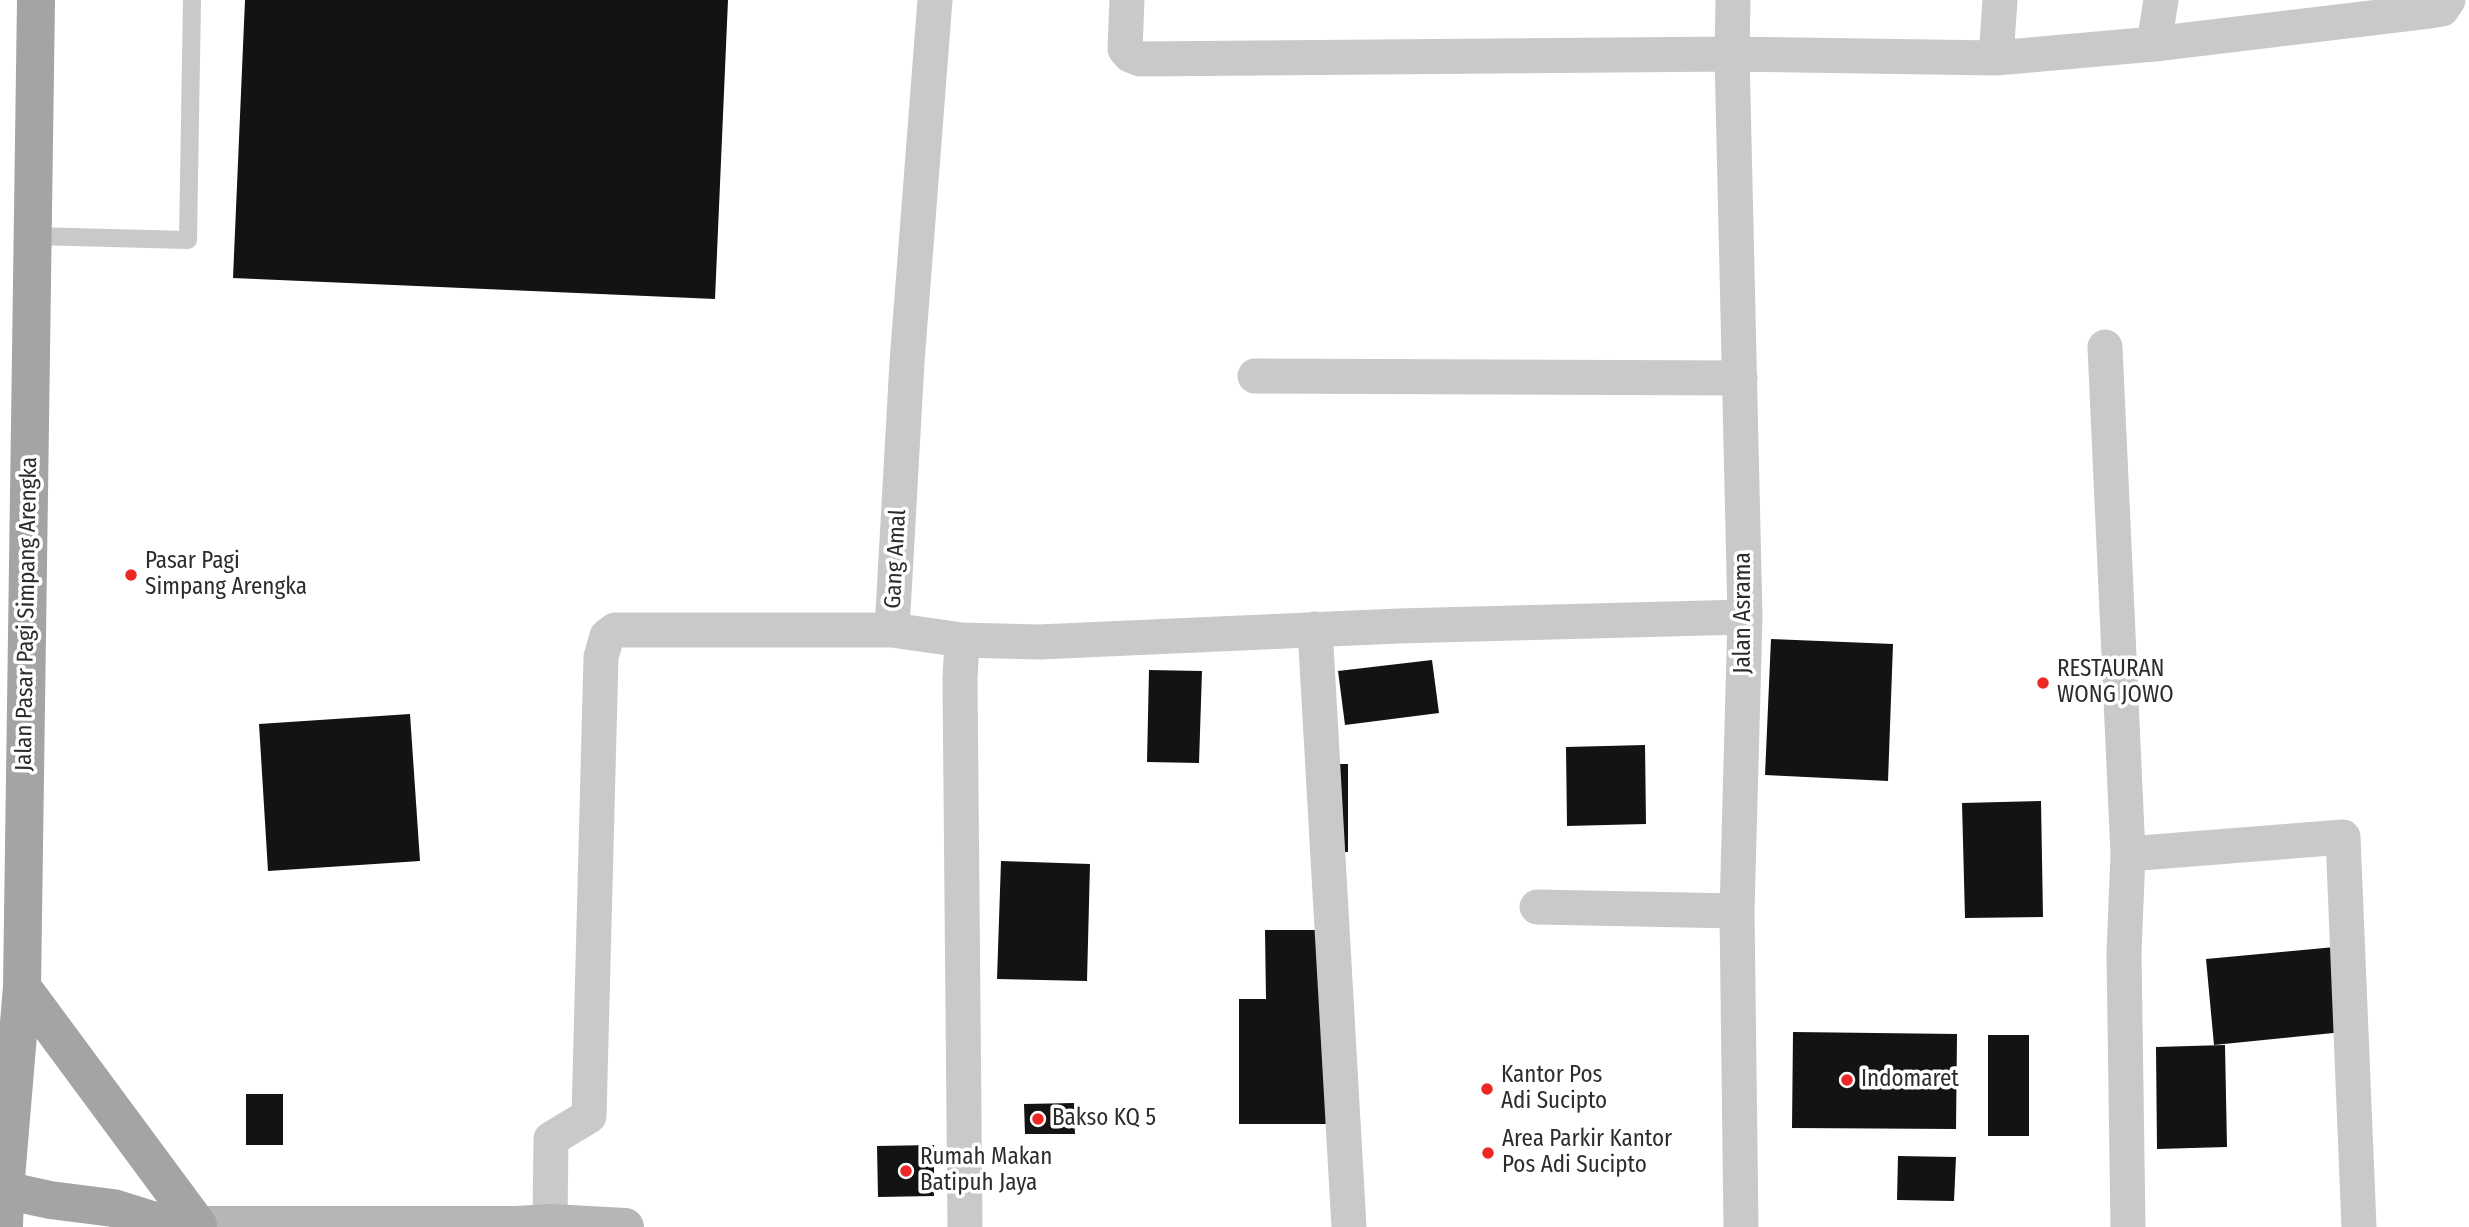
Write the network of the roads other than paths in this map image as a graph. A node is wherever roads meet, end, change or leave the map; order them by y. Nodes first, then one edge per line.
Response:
1 (36, 0) edge
2 (192, 0) edge
3 (935, 0) edge
4 (1127, 0) edge
5 (1733, 0) edge
6 (2000, 0) edge
7 (2161, 0) edge
8 (2448, 0) edge
9 (2154, 44) junction
10 (1731, 54) junction
11 (1996, 58) junction
12 (33, 236) junction
13 (2105, 347) dead end
14 (1255, 376) dead end
15 (1740, 378) junction
16 (1745, 617) junction
17 (1315, 629) junction
18 (892, 630) junction
19 (962, 640) junction
20 (2128, 854) junction
21 (1537, 907) dead end
22 (1737, 911) junction
23 (22, 988) junction
24 (2, 1189) edge
25 (550, 1223) junction
26 (172, 1226) edge
27 (349, 1226) edge
28 (4, 1227) edge
29 (625, 1227) edge
30 (965, 1227) edge
31 (1349, 1227) edge
32 (1741, 1227) edge
33 (2128, 1227) edge
34 (2359, 1227) edge

1 - 12 main road, Jalan Pasar Pagi Simpang Arengka
2 - 12 lane
3 - 18 street, Gang Amal
4 - 10 street
5 - 10 street, Jalan Asrama
6 - 11 street
7 - 9 street
8 - 9 street
9 - 11 street
10 - 11 street
10 - 15 street, Jalan Asrama
12 - 23 main road, Jalan Pasar Pagi Simpang Arengka
13 - 20 street
14 - 15 street
15 - 16 street, Jalan Asrama
16 - 17 street, Gang Amal
16 - 22 street, Jalan Asrama
17 - 19 street, Gang Amal
17 - 31 street
18 - 19 street, Gang Amal
18 - 25 street
19 - 30 street
20 - 33 street
20 - 34 street
21 - 22 street
22 - 32 street, Jalan Asrama
23 - 24 main road, Jalan Pasar Pagi Simpang Arengka
23 - 26 main road
24 - 26 main road
24 - 28 main road, Jalan Pasar Pagi Simpang Arengka
25 - 27 main road
25 - 29 main road
26 - 27 main road

